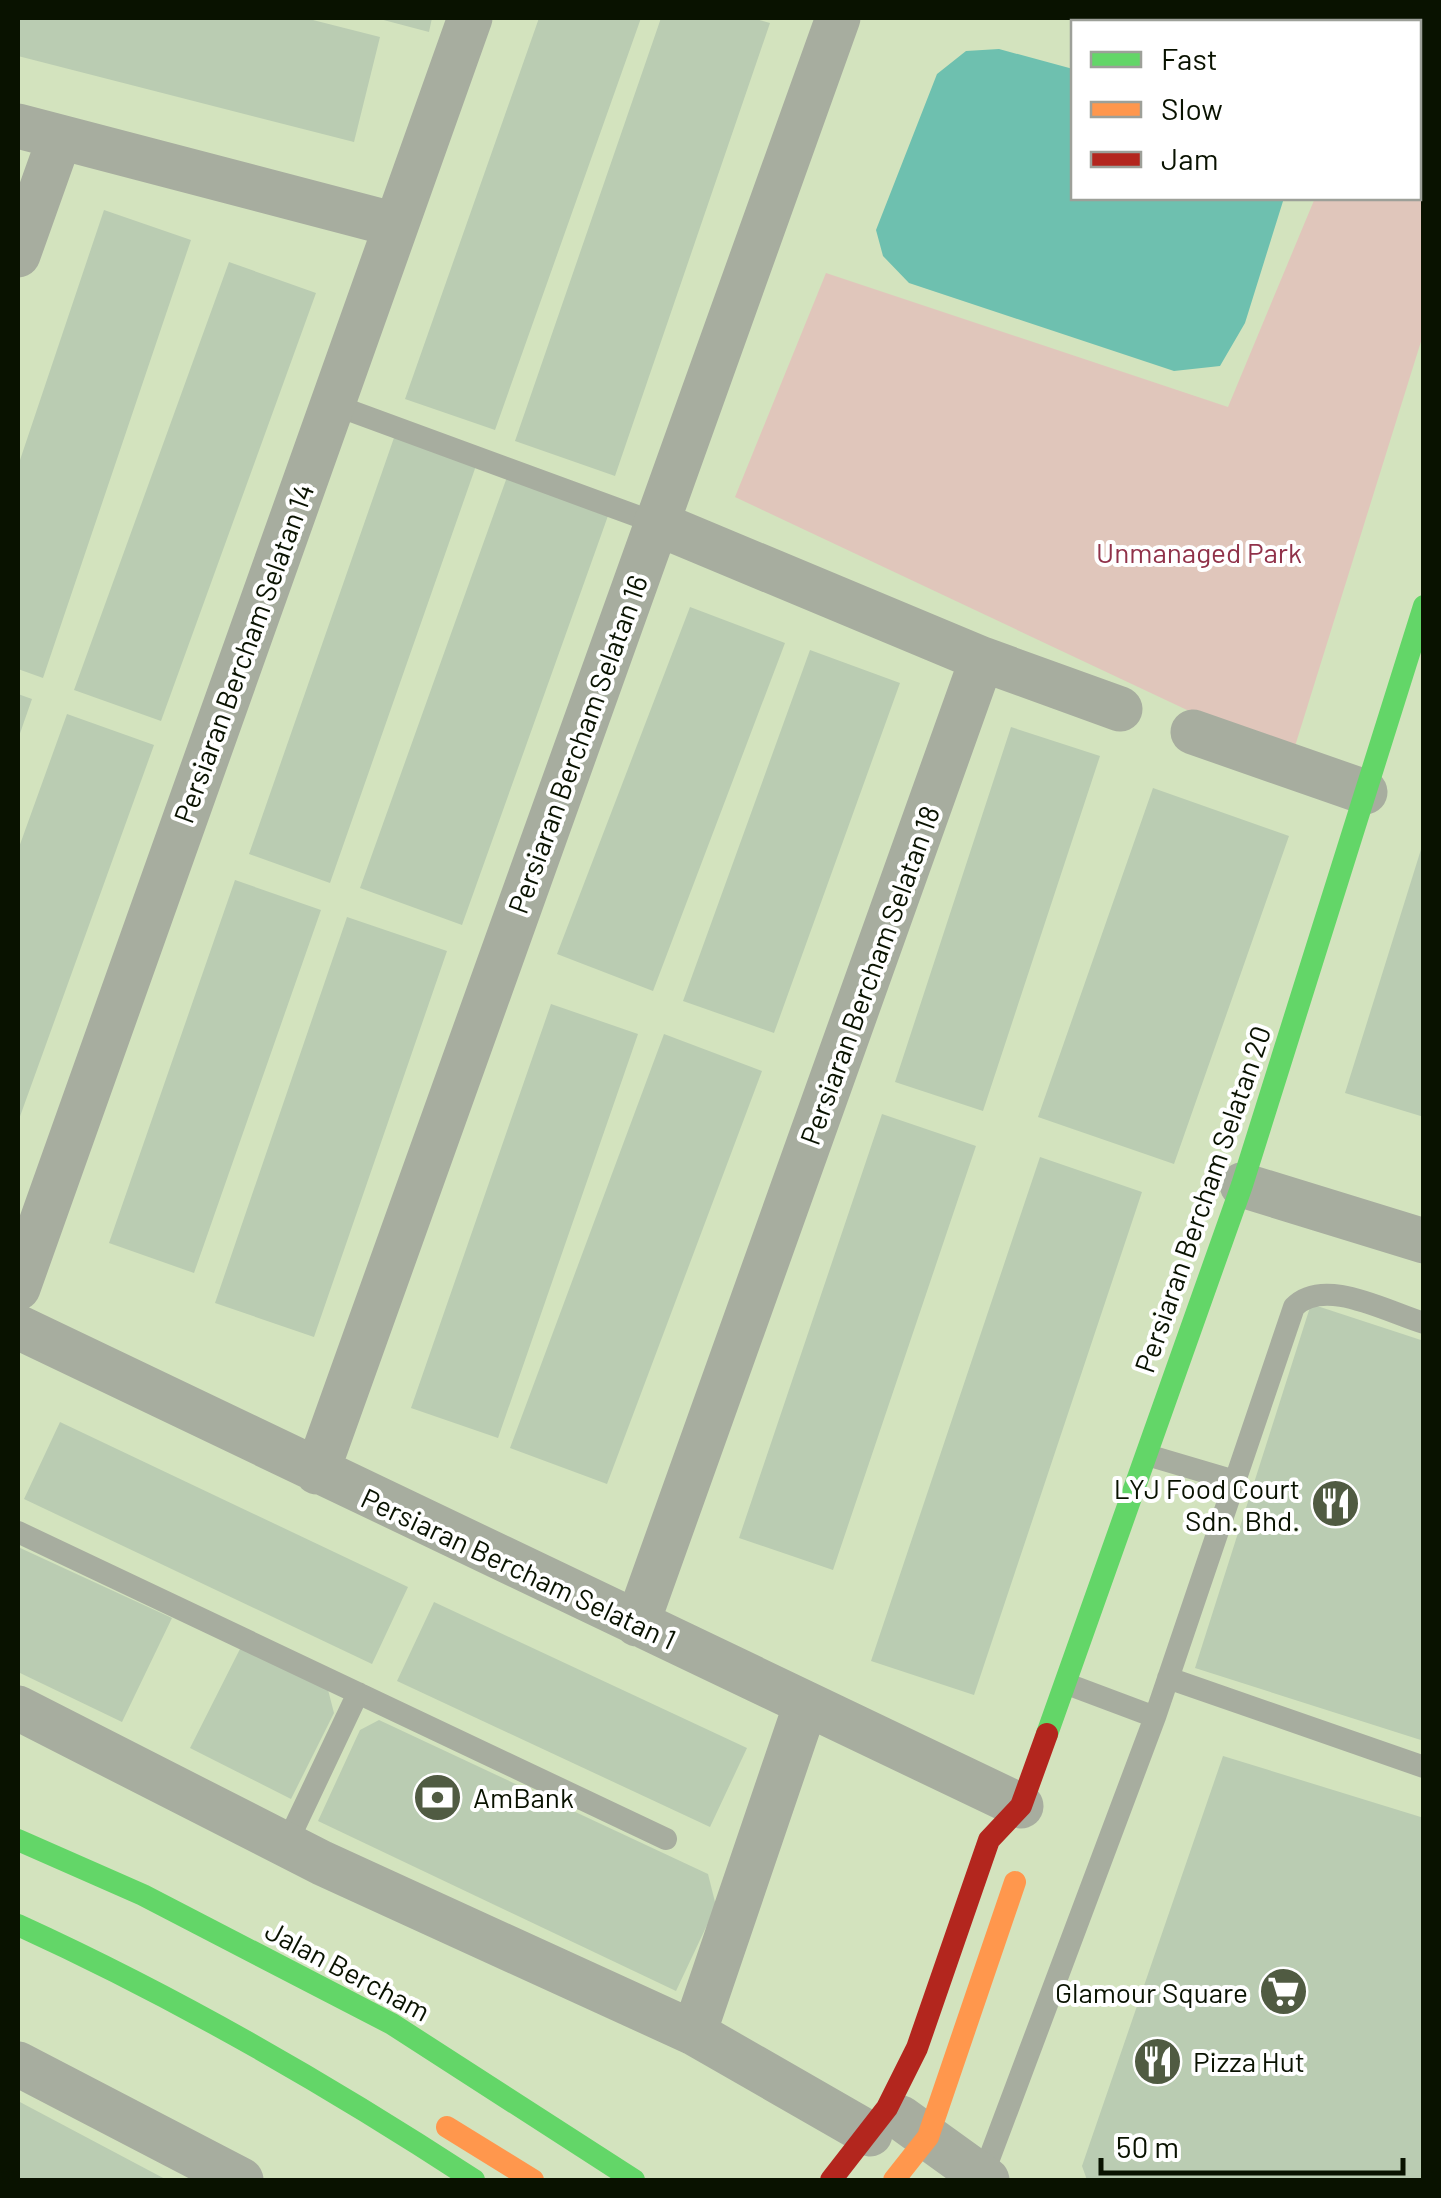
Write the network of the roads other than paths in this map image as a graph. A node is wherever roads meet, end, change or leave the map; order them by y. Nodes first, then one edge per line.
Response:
1 (470, 18) edge
2 (838, 18) edge
3 (38, 131) edge
4 (396, 225) junction
5 (18, 255) edge
6 (332, 404) junction
7 (656, 523) junction
8 (1424, 606) edge
9 (982, 659) junction
10 (1120, 708) dead end
11 (1193, 732) dead end
12 (1365, 792) junction
13 (1242, 1185) junction
14 (1424, 1241) edge
15 (18, 1288) edge
16 (1424, 1323) edge
17 (18, 1326) edge
18 (1146, 1454) junction
19 (316, 1472) junction
20 (1235, 1481) junction
21 (18, 1532) edge
22 (637, 1624) junction
23 (1168, 1678) junction
24 (1067, 1684) junction
25 (358, 1693) junction
26 (806, 1704) junction
27 (18, 1708) edge
28 (1155, 1717) junction
29 (1424, 1766) edge
30 (1023, 1820) junction
31 (666, 1839) dead end
32 (18, 1840) edge
33 (286, 1845) junction
34 (1020, 1868) dead end
35 (18, 1926) edge
36 (694, 2033) junction
37 (18, 2064) edge
38 (343, 2094) junction
39 (878, 2121) junction
40 (928, 2136) junction
41 (985, 2178) edge
42 (241, 2180) edge
43 (474, 2180) edge
44 (534, 2180) edge
45 (634, 2180) edge
46 (831, 2180) edge
47 (894, 2180) edge

1 - 4 street, Persiaran Bercham Selatan 14
2 - 7 street, Persiaran Bercham Selatan 16
3 - 4 street
3 - 5 street
4 - 6 street, Persiaran Bercham Selatan 14
6 - 7 lane
6 - 15 street, Persiaran Bercham Selatan 14
7 - 9 street
7 - 19 street, Persiaran Bercham Selatan 16
8 - 12 street, Persiaran Bercham Selatan 20
9 - 10 street
9 - 22 street, Persiaran Bercham Selatan 18
11 - 12 street
12 - 13 street, Persiaran Bercham Selatan 20
13 - 14 street
13 - 18 street, Persiaran Bercham Selatan 20
16 - 20 lane
17 - 19 street, Persiaran Bercham Selatan 1
18 - 20 lane
18 - 24 street, Persiaran Bercham Selatan 20
19 - 22 street, Persiaran Bercham Selatan 1
20 - 23 lane
21 - 25 lane
22 - 26 street, Persiaran Bercham Selatan 1
23 - 28 lane
23 - 29 lane
24 - 28 lane
24 - 30 street, Persiaran Bercham Selatan 20
25 - 31 lane
25 - 33 lane
26 - 30 street, Persiaran Bercham Selatan 1
26 - 36 street
27 - 33 street
28 - 41 lane
30 - 39 street
32 - 45 street, Jalan Bercham
33 - 36 street
34 - 40 street
35 - 38 street
36 - 39 street
37 - 42 street
38 - 43 street
38 - 44 street
39 - 40 street
39 - 46 street
40 - 41 street
40 - 47 street

